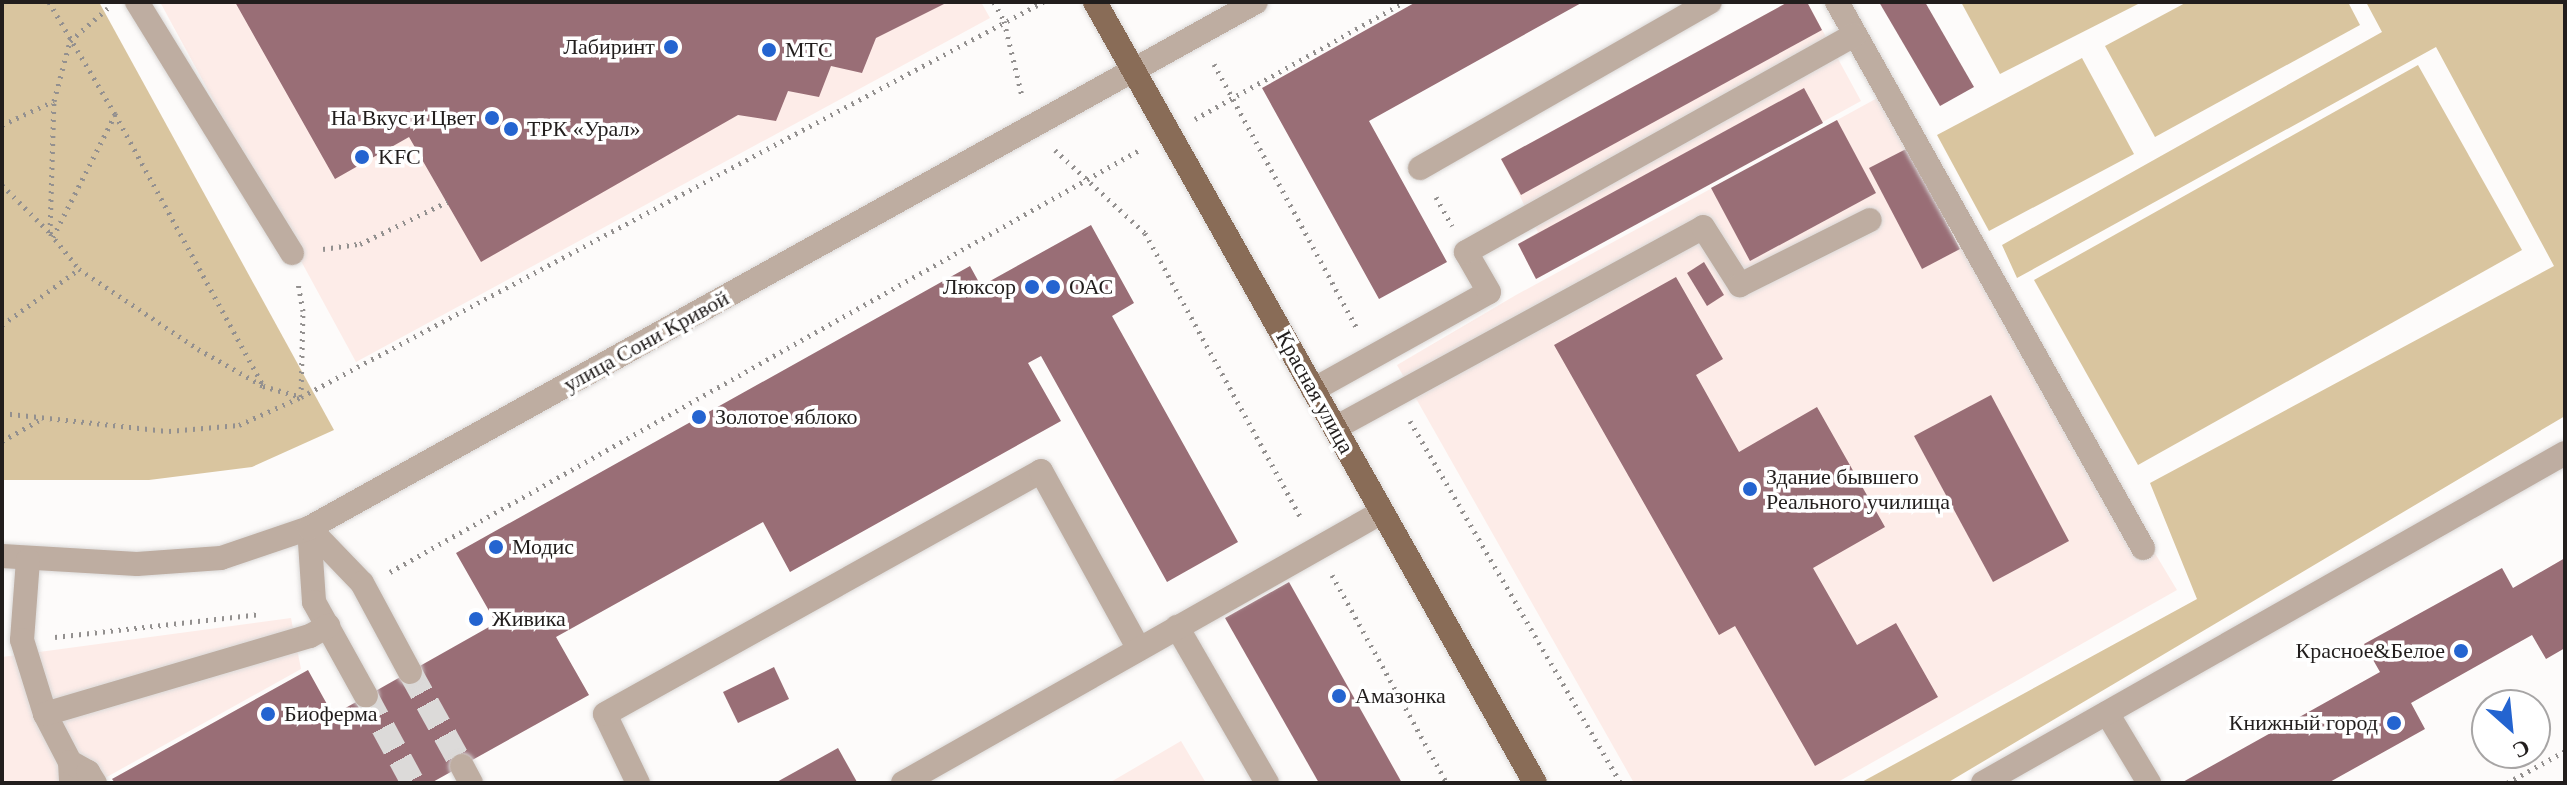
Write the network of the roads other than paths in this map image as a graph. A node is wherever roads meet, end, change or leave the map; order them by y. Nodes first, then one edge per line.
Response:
1 (137, 2) edge
2 (1095, 2) edge
3 (1256, 2) edge
4 (1710, 2) edge
5 (1837, 2) edge
6 (1855, 35) junction
7 (1134, 71) junction
8 (1420, 168) road end
9 (1870, 220) dead end
10 (294, 264) road end
11 (1313, 390) junction
12 (1335, 428) junction
13 (2565, 453) edge
14 (1382, 512) junction
15 (309, 528) junction
16 (2143, 548) dead end
17 (2, 556) edge
18 (28, 560) junction
19 (328, 626) junction
20 (1177, 627) junction
21 (1139, 649) junction
22 (410, 672) tunnel mouth
23 (366, 696) tunnel mouth
24 (2107, 713) junction
25 (45, 714) junction
26 (70, 773) edge
27 (95, 783) edge
28 (638, 783) edge
29 (903, 783) edge
30 (1267, 783) edge
31 (1535, 783) edge
32 (1983, 783) edge
33 (2149, 783) edge

1 - 10 street
2 - 7 main road, Красная улица
3 - 7 street, улица Сони Кривой
4 - 8 street
5 - 6 street
6 - 11 street
6 - 16 street
7 - 11 main road, Красная улица
7 - 15 street, улица Сони Кривой
9 - 12 street
11 - 12 main road, Красная улица
12 - 14 main road, Красная улица
13 - 24 street
14 - 20 street
14 - 31 main road, Красная улица
15 - 18 street, улица Сони Кривой
15 - 19 street
15 - 22 street
17 - 18 street, улица Сони Кривой
18 - 25 street
19 - 23 street
19 - 25 street
20 - 21 street
20 - 30 street
21 - 28 street
21 - 29 street
24 - 32 street
24 - 33 street
25 - 26 street
26 - 27 street

